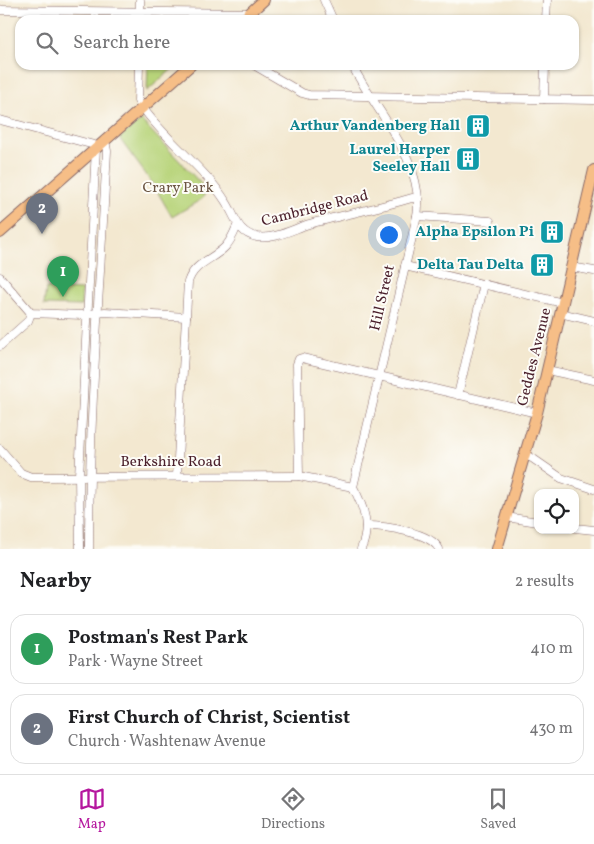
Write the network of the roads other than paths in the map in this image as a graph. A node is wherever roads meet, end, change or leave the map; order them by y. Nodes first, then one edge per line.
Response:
1 (140, 0) edge
2 (264, 0) edge
3 (324, 0) edge
4 (547, 0) edge
5 (0, 10) edge
6 (117, 15) edge
7 (140, 15) edge
8 (247, 15) edge
9 (330, 15) edge
10 (546, 15) edge
11 (139, 70) edge
12 (185, 70) edge
13 (263, 70) edge
14 (355, 70) edge
15 (545, 70) edge
16 (371, 97) junction
17 (544, 100) junction
18 (594, 100) edge
19 (143, 108) junction
20 (0, 120) edge
21 (100, 144) junction
22 (594, 170) edge
23 (94, 199) junction
24 (419, 199) junction
25 (104, 200) junction
26 (417, 216) junction
27 (490, 221) dead end
28 (237, 226) junction
29 (0, 233) edge
30 (405, 266) junction
31 (571, 267) junction
32 (594, 271) edge
33 (0, 277) edge
34 (484, 284) junction
35 (563, 303) junction
36 (31, 313) junction
37 (98, 313) junction
38 (560, 313) junction
39 (88, 314) junction
40 (186, 317) junction
41 (594, 321) edge
42 (0, 346) edge
43 (547, 370) junction
44 (379, 376) junction
45 (594, 380) edge
46 (458, 395) junction
47 (536, 413) junction
48 (0, 449) edge
49 (524, 455) junction
50 (79, 476) junction
51 (89, 476) junction
52 (177, 476) junction
53 (299, 476) junction
54 (353, 487) junction
55 (594, 489) edge
56 (506, 518) junction
57 (534, 522) edge
58 (366, 526) junction
59 (579, 528) edge
60 (594, 530) edge
61 (80, 549) edge
62 (89, 549) edge
63 (361, 549) edge
64 (439, 549) edge
65 (497, 549) edge

1 - 7 street
2 - 8 main road
3 - 9 street
4 - 10 street
5 - 6 street
11 - 19 street
12 - 19 main road
13 - 16 street
14 - 16 street, Hill Street
15 - 17 street
16 - 17 street
16 - 24 street, Hill Street
17 - 18 street
19 - 21 main road
19 - 28 street
20 - 21 street
21 - 23 street
21 - 25 street
21 - 29 main road
22 - 31 main road, Geddes Avenue
23 - 25 street
23 - 39 street
24 - 26 street, Hill Street
24 - 28 street, Cambridge Road
25 - 37 street
26 - 27 street
26 - 30 street, Hill Street
28 - 40 street
30 - 34 street
30 - 44 street, Hill Street
31 - 32 street
31 - 35 main road, Geddes Avenue
33 - 36 street
34 - 35 street
34 - 46 street
35 - 38 main road, Geddes Avenue
36 - 39 street
36 - 42 street
37 - 39 street
37 - 40 street
37 - 51 street
38 - 41 street
38 - 43 main road, Geddes Avenue
39 - 50 street
40 - 52 street
43 - 45 street
43 - 47 main road, Geddes Avenue
44 - 46 street
44 - 53 street
44 - 54 street, Hill Street
46 - 47 street
47 - 49 main road, Geddes Avenue
48 - 50 street, Berkshire Road
49 - 55 street
49 - 56 main road, Geddes Avenue
50 - 51 street, Berkshire Road
50 - 61 street
51 - 52 street, Berkshire Road
51 - 62 street
52 - 53 street, Berkshire Road
53 - 54 street, Berkshire Road
54 - 58 street
56 - 57 street
56 - 65 main road, Geddes Avenue
58 - 63 street
58 - 64 street
59 - 60 street

